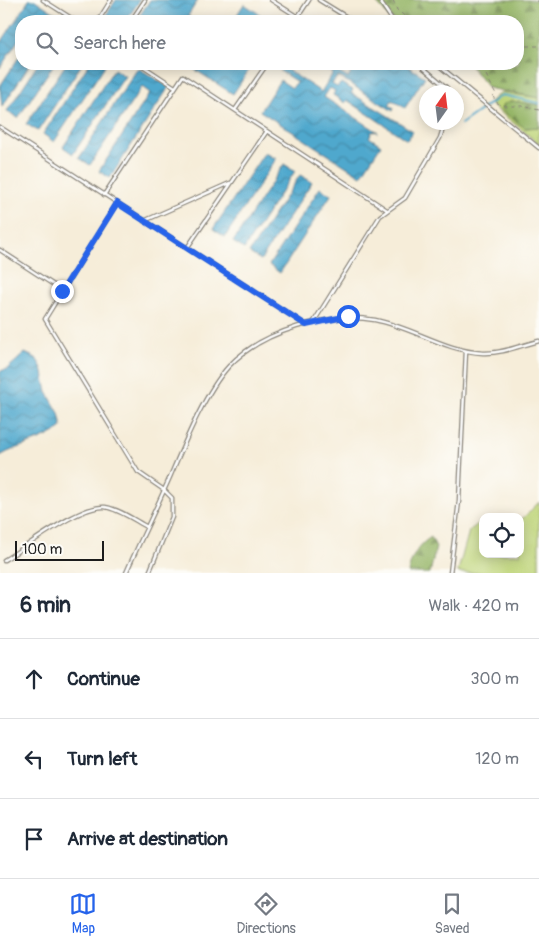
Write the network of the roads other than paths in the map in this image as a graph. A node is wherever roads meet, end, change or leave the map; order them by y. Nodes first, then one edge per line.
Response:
1 (43, 0) edge
2 (111, 0) edge
3 (145, 0) edge
4 (271, 0) edge
5 (309, 0) edge
6 (319, 0) edge
7 (379, 0) edge
8 (67, 15) edge
9 (102, 15) edge
10 (135, 15) edge
11 (295, 15) edge
12 (299, 15) edge
13 (343, 15) edge
14 (389, 15) edge
15 (149, 70) edge
16 (263, 70) edge
17 (426, 70) edge
18 (444, 70) edge
19 (444, 85) edge
20 (176, 87) junction
21 (236, 110) junction
22 (0, 127) edge
23 (442, 130) edge
24 (267, 131) junction
25 (539, 148) edge
26 (232, 182) junction
27 (104, 195) junction
28 (117, 203) junction
29 (387, 210) junction
30 (144, 221) junction
31 (187, 248) junction
32 (0, 250) edge
33 (62, 291) junction
34 (313, 323) junction
35 (306, 325) junction
36 (539, 342) edge
37 (466, 351) junction
38 (164, 490) junction
39 (147, 527) junction
40 (4, 560) dead end
41 (126, 573) edge
42 (149, 573) edge
43 (450, 573) edge

1 - 8 lane
2 - 9 lane
3 - 10 lane
4 - 11 lane
5 - 12 lane
6 - 13 lane
7 - 14 lane
15 - 20 lane
16 - 21 lane
17 - 19 lane
18 - 25 lane
20 - 21 lane
20 - 27 lane
21 - 24 lane
22 - 27 lane
23 - 29 lane
24 - 26 lane
24 - 29 lane
26 - 30 lane
26 - 31 lane
27 - 28 lane
28 - 30 lane
28 - 33 lane
29 - 34 lane
30 - 31 lane
31 - 35 lane
32 - 33 lane
33 - 38 lane
34 - 35 lane
34 - 37 lane
35 - 38 lane
36 - 37 lane
37 - 43 lane
38 - 39 lane
38 - 42 lane
39 - 40 lane
39 - 41 lane

